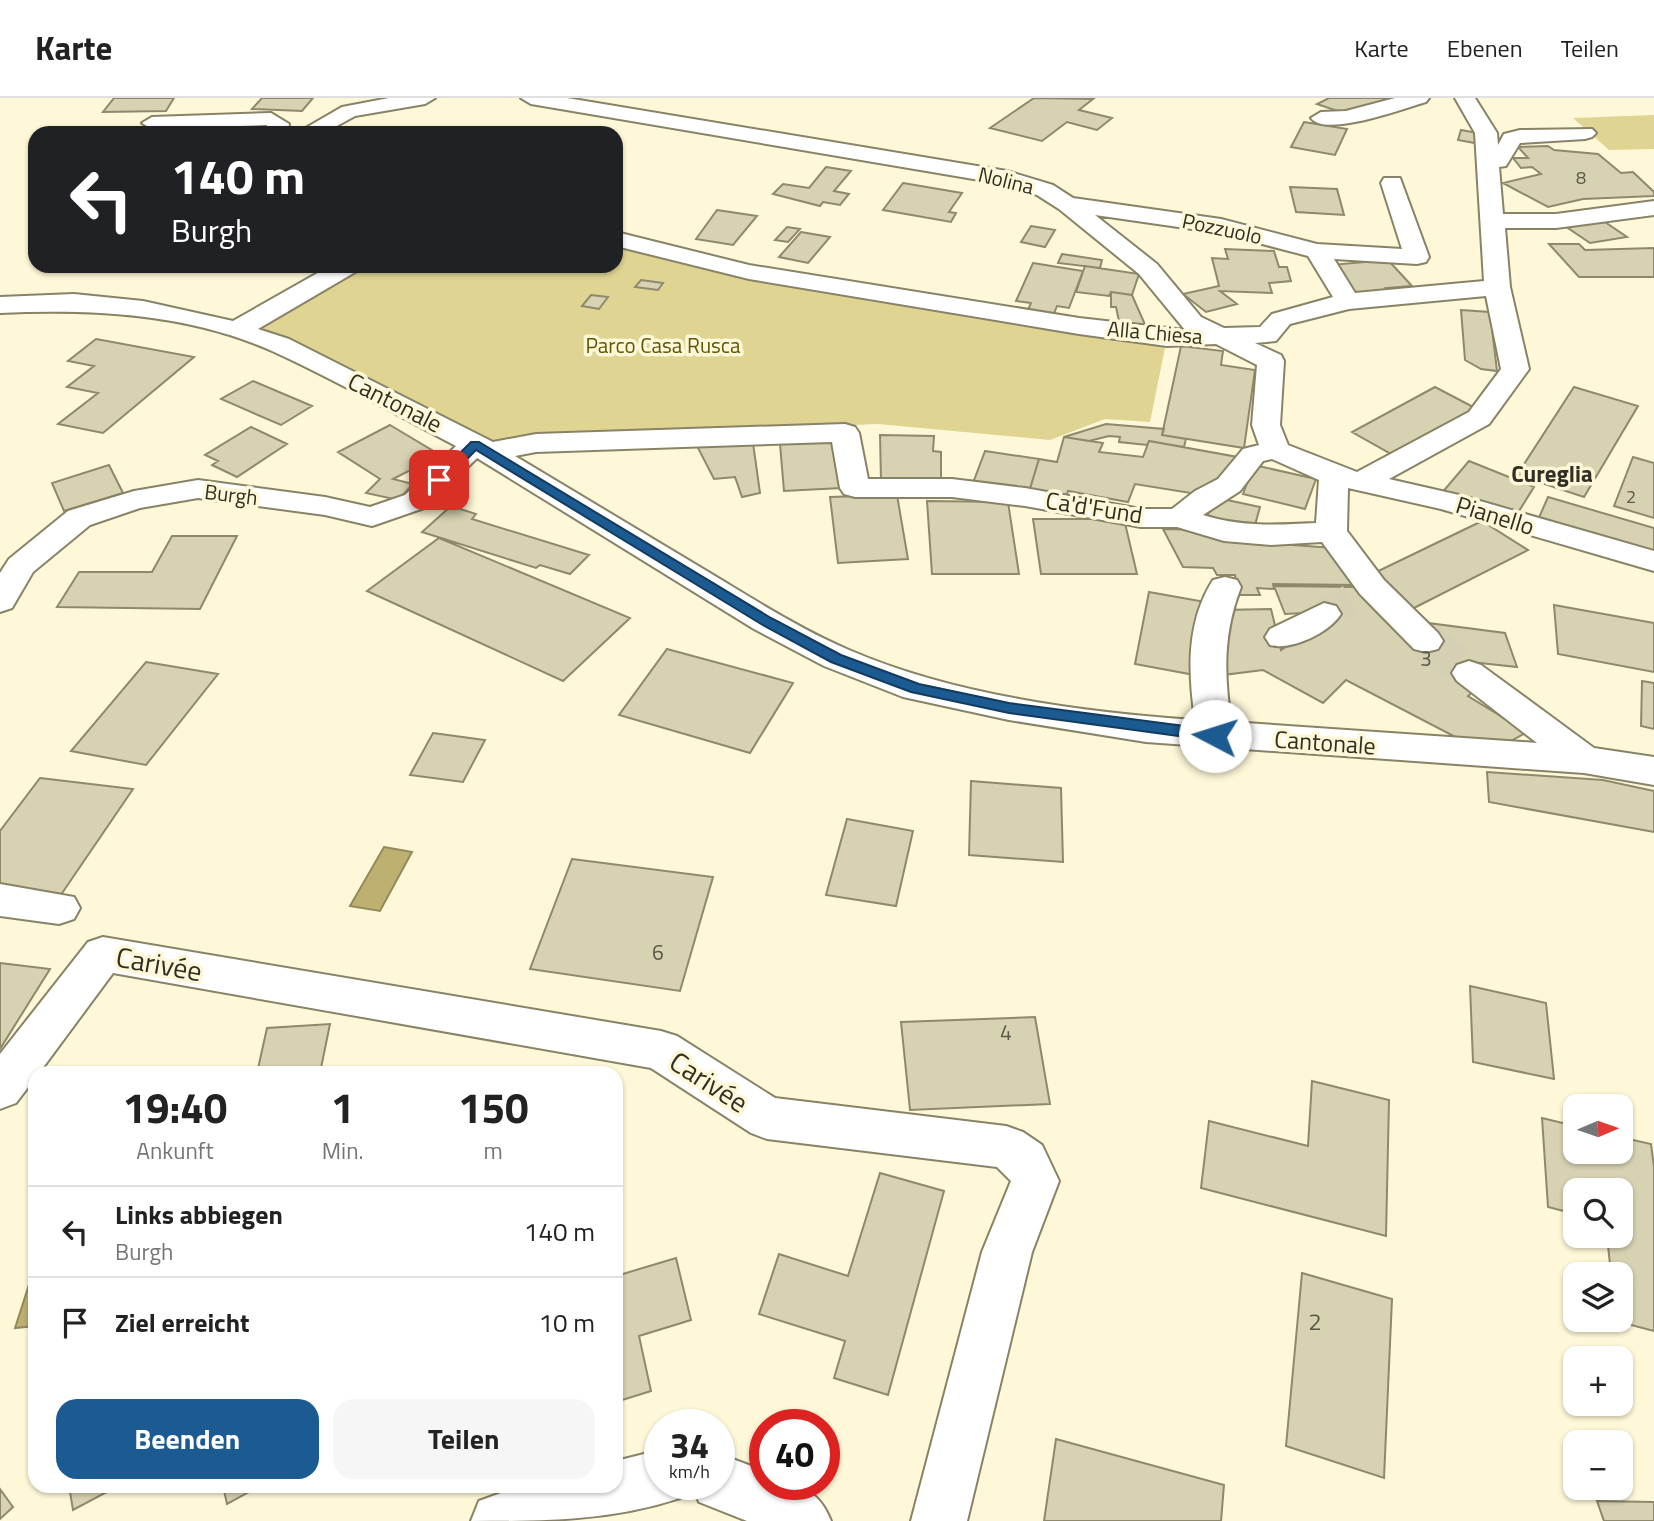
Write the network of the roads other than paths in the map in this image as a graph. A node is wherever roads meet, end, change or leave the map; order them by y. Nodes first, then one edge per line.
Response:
1 (358, 98) edge
2 (425, 98) edge
3 (531, 98) edge
4 (1419, 98) edge
5 (1465, 98) edge
6 (570, 100) edge
7 (379, 105) junction
8 (1321, 118) dead end
9 (152, 123) dead end
10 (279, 126) edge
11 (322, 126) edge
12 (1585, 133) dead end
13 (1488, 163) junction
14 (1392, 183) dead end
15 (1067, 204) junction
16 (1654, 208) edge
17 (1493, 221) junction
18 (623, 241) edge
19 (1317, 251) junction
20 (336, 273) edge
21 (1497, 286) junction
22 (1348, 301) junction
23 (0, 304) edge
24 (237, 330) junction
25 (1221, 338) junction
26 (482, 448) junction
27 (1275, 450) junction
28 (1349, 478) junction
29 (1180, 518) junction
30 (1331, 532) junction
31 (1654, 561) edge
32 (1225, 587) dead end
33 (0, 601) edge
34 (1325, 614) tunnel mouth
35 (1282, 638) dead end
36 (1426, 641) tunnel mouth
37 (1469, 673) tunnel mouth
38 (1215, 736) junction
39 (1584, 760) junction
40 (1654, 771) edge
41 (0, 900) edge
42 (59, 908) dead end
43 (0, 1089) edge
44 (644, 1482) edge
45 (623, 1486) edge
46 (735, 1488) edge
47 (595, 1493) edge
48 (499, 1521) edge
49 (803, 1521) edge
50 (939, 1521) edge

1 - 7 street
2 - 7 street
3 - 6 street, Nolina
4 - 8 street
5 - 13 street
6 - 15 street, Nolina
7 - 11 street
9 - 10 street
12 - 13 street
13 - 17 street
14 - 19 street, Pozzuolo
15 - 19 street, Pozzuolo
15 - 25 street, Nolina
16 - 17 street
17 - 21 street
18 - 25 street, Alla Chiesa
19 - 22 street
20 - 24 street
21 - 22 street, Alla Chiesa
21 - 28 street
22 - 25 street, Alla Chiesa
23 - 24 street, Cantonale
24 - 26 street, Cantonale
25 - 27 street, Nolina
26 - 29 street, Ca'd'Fund
26 - 33 street, Burgh
26 - 38 street, Cantonale
27 - 28 street
27 - 29 street
28 - 30 street
28 - 31 street, Pianello
29 - 30 street, Ca'd'Fund
30 - 36 street
32 - 38 street
34 - 35 street
37 - 39 street
38 - 39 street, Cantonale
39 - 40 street, Cantonale
41 - 42 street
43 - 50 street, Carivée
44 - 45 street
46 - 49 street
47 - 48 street

